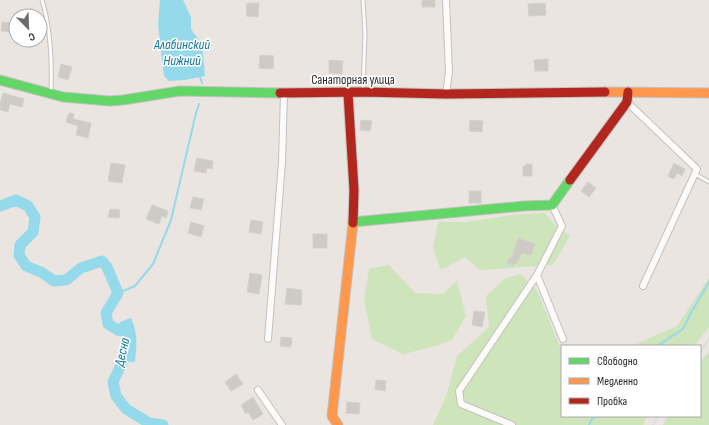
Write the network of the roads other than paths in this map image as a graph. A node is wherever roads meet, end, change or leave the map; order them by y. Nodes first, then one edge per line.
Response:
1 (42, 0) edge
2 (363, 0) edge
3 (446, 0) edge
4 (0, 80) edge
5 (363, 92) junction
6 (628, 92) junction
7 (284, 93) junction
8 (348, 93) junction
9 (709, 93) edge
10 (51, 94) junction
11 (446, 94) junction
12 (627, 102) junction
13 (695, 174) junction
14 (709, 182) edge
15 (552, 205) junction
16 (353, 222) junction
17 (537, 275) junction
18 (643, 286) dead end
19 (268, 339) dead end
20 (563, 339) dead end
21 (258, 390) dead end
22 (282, 425) edge
23 (338, 425) edge
24 (512, 425) edge

1 - 10 lane
2 - 5 lane
3 - 11 street
4 - 10 street, Санаторная улица
5 - 8 street, Санаторная улица
5 - 11 street, Санаторная улица
6 - 9 street, Санаторная улица
6 - 11 street, Санаторная улица
6 - 12 street
7 - 8 street, Санаторная улица
7 - 10 street, Санаторная улица
7 - 19 street
8 - 16 street
12 - 13 street
12 - 15 street
13 - 14 lane
13 - 18 street
15 - 16 street
15 - 17 street
16 - 23 street
17 - 20 street
17 - 24 street
21 - 22 street

